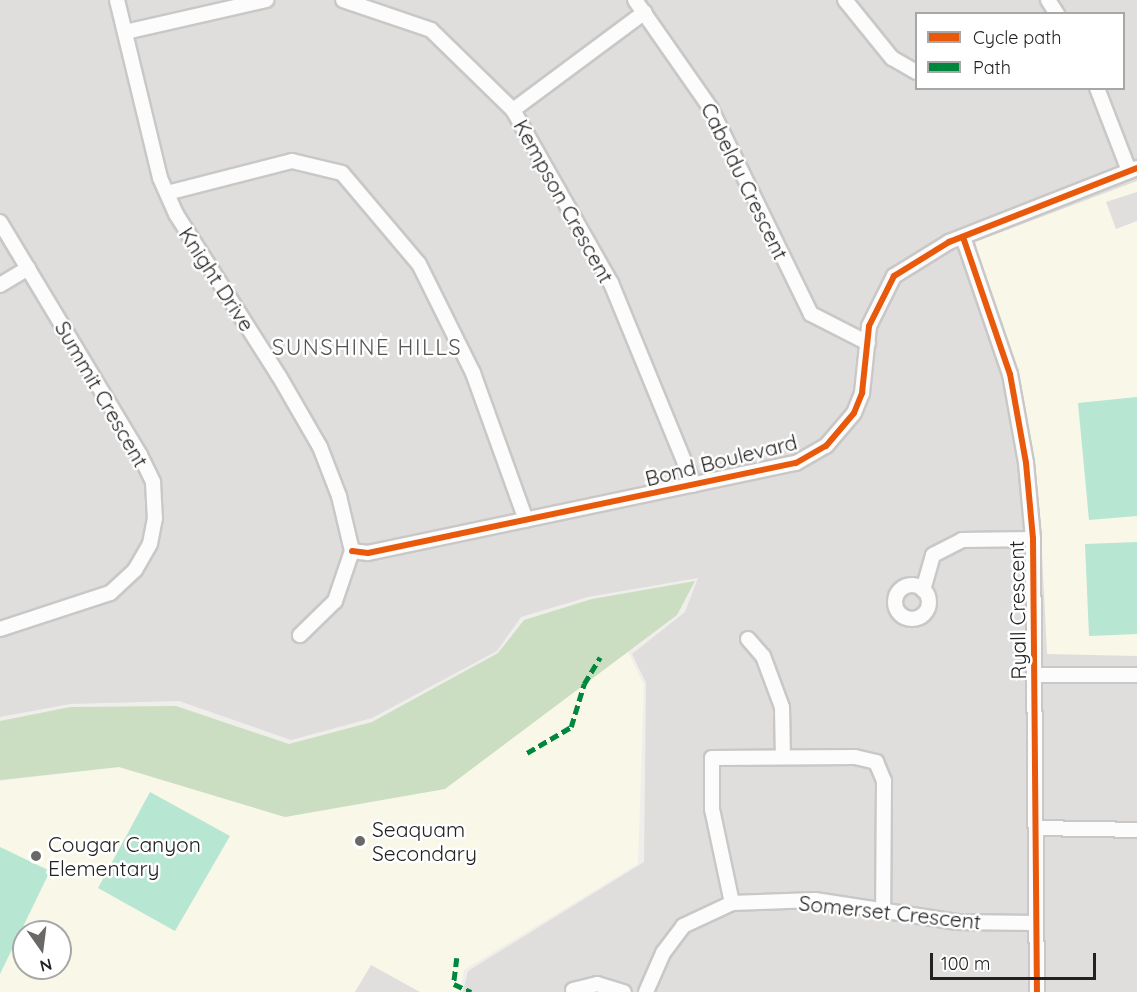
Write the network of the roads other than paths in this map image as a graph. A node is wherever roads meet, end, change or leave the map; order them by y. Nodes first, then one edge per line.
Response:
1 (117, 0) edge
2 (266, 0) edge
3 (343, 0) edge
4 (635, 0) edge
5 (845, 0) edge
6 (645, 12) junction
7 (125, 32) junction
8 (915, 71) edge
9 (1098, 90) edge
10 (513, 110) junction
11 (1133, 169) edge
12 (167, 193) junction
13 (0, 222) edge
14 (963, 237) junction
15 (28, 268) junction
16 (0, 285) edge
17 (868, 343) junction
18 (694, 485) junction
19 (526, 520) junction
20 (1033, 539) junction
21 (352, 551) junction
22 (923, 590) dead end
23 (0, 629) edge
24 (300, 635) dead end
25 (748, 639) dead end
26 (1035, 675) junction
27 (1137, 675) edge
28 (783, 757) junction
29 (1037, 828) junction
30 (1137, 830) edge
31 (732, 903) junction
32 (883, 909) junction
33 (1035, 923) junction
34 (573, 990) dead end
35 (624, 992) edge
36 (646, 992) edge
37 (1037, 992) edge

1 - 7 street, Knight Drive
2 - 7 street
3 - 10 street, Kempson Crescent
4 - 6 street, Cabeldu Crescent
5 - 8 street
6 - 10 street
6 - 17 street, Cabeldu Crescent
7 - 12 street, Knight Drive
9 - 11 street
10 - 18 street, Kempson Crescent
11 - 14 street, Bond Boulevard
12 - 19 street
12 - 21 street, Knight Drive
13 - 15 street, Summit Crescent
14 - 17 street, Bond Boulevard
14 - 20 street, Ryall Crescent
15 - 16 street
15 - 23 street, Summit Crescent
17 - 18 street, Bond Boulevard
18 - 19 street, Bond Boulevard
19 - 21 street, Bond Boulevard
20 - 22 street
20 - 26 street, Ryall Crescent
21 - 24 street
25 - 28 street
26 - 27 street
26 - 29 street, Ryall Crescent
28 - 31 street
28 - 32 street
29 - 30 street
29 - 33 street, Ryall Crescent
31 - 32 street, Somerset Crescent
31 - 36 street, Somerset Crescent
32 - 33 street, Somerset Crescent
33 - 37 street, Ryall Crescent
34 - 35 street

